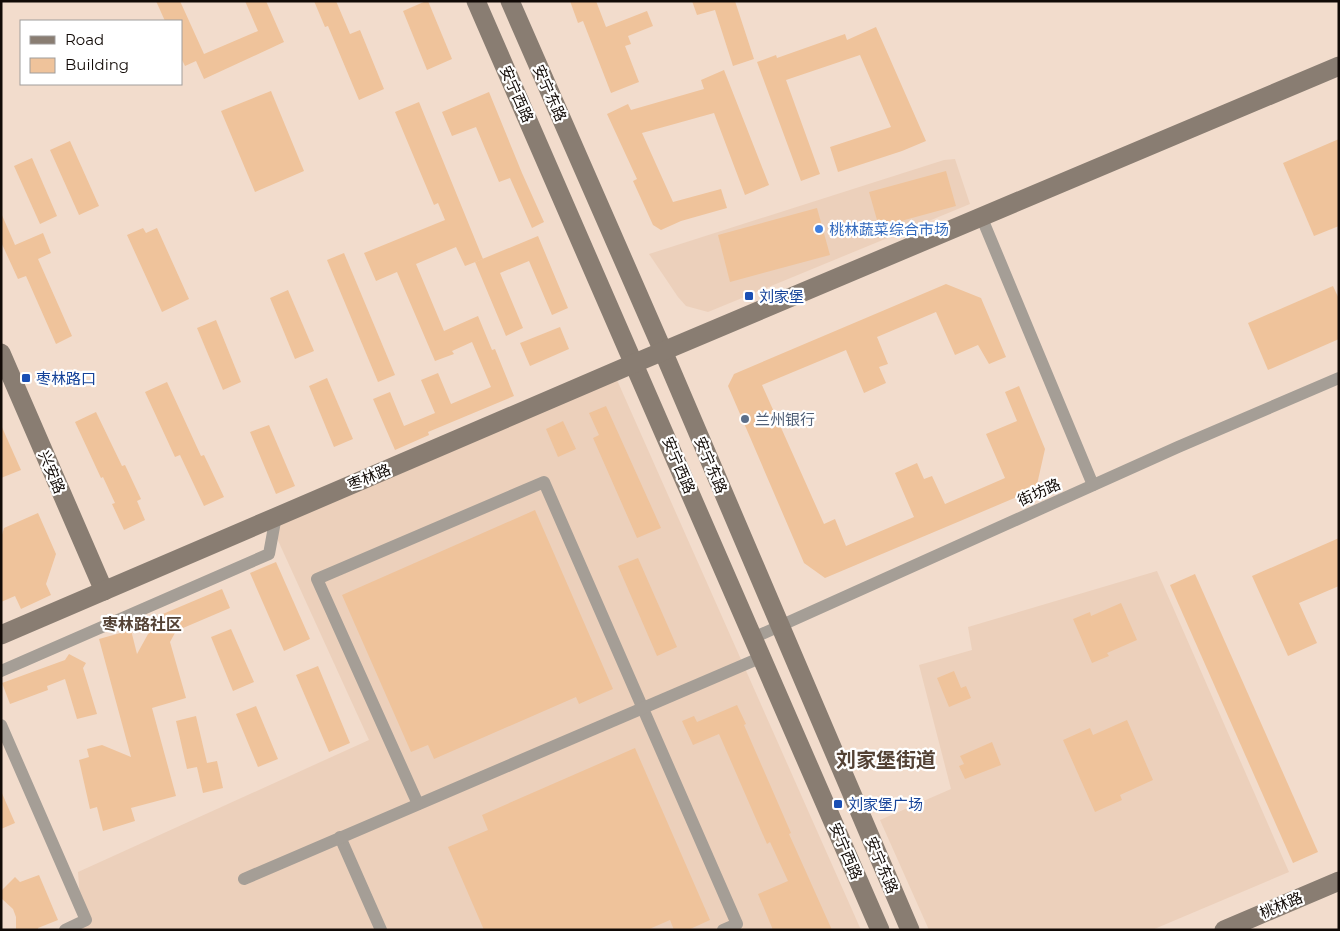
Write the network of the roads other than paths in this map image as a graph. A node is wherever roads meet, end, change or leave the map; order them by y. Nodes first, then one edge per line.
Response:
1 (476, 1) edge
2 (510, 1) edge
3 (1339, 66) edge
4 (981, 216) junction
5 (663, 351) junction
6 (1, 353) edge
7 (635, 363) junction
8 (1339, 378) edge
9 (1093, 485) junction
10 (276, 516) junction
11 (104, 591) junction
12 (780, 626) junction
13 (1, 635) edge
14 (753, 638) junction
15 (762, 657) junction
16 (1, 671) edge
17 (642, 708) junction
18 (1, 725) edge
19 (418, 804) junction
20 (340, 837) junction
21 (244, 878) dead end
22 (1339, 881) edge
23 (65, 930) edge
24 (382, 930) edge
25 (723, 930) edge
26 (880, 930) edge
27 (910, 930) edge
28 (1224, 930) edge

1 - 7 main road, 安宁西路
2 - 5 main road, 安宁东路
3 - 4 main road, 枣林路
4 - 5 main road, 枣林路
4 - 9 street
5 - 7 main road, 枣林路
5 - 12 main road, 安宁东路
6 - 11 main road, 兴安路
7 - 10 main road, 枣林路
7 - 14 main road, 安宁西路
8 - 9 street, 街坊路
9 - 12 street, 街坊路
10 - 11 main road, 枣林路
10 - 16 street
11 - 13 main road, 枣林路
12 - 14 street, 街坊路
12 - 27 main road, 安宁东路
14 - 15 main road, 安宁西路
15 - 17 street
15 - 26 main road, 安宁西路
17 - 19 street
17 - 19 street
17 - 25 street
18 - 23 street
19 - 20 street
20 - 21 street
20 - 24 street
22 - 28 main road, 桃林路

